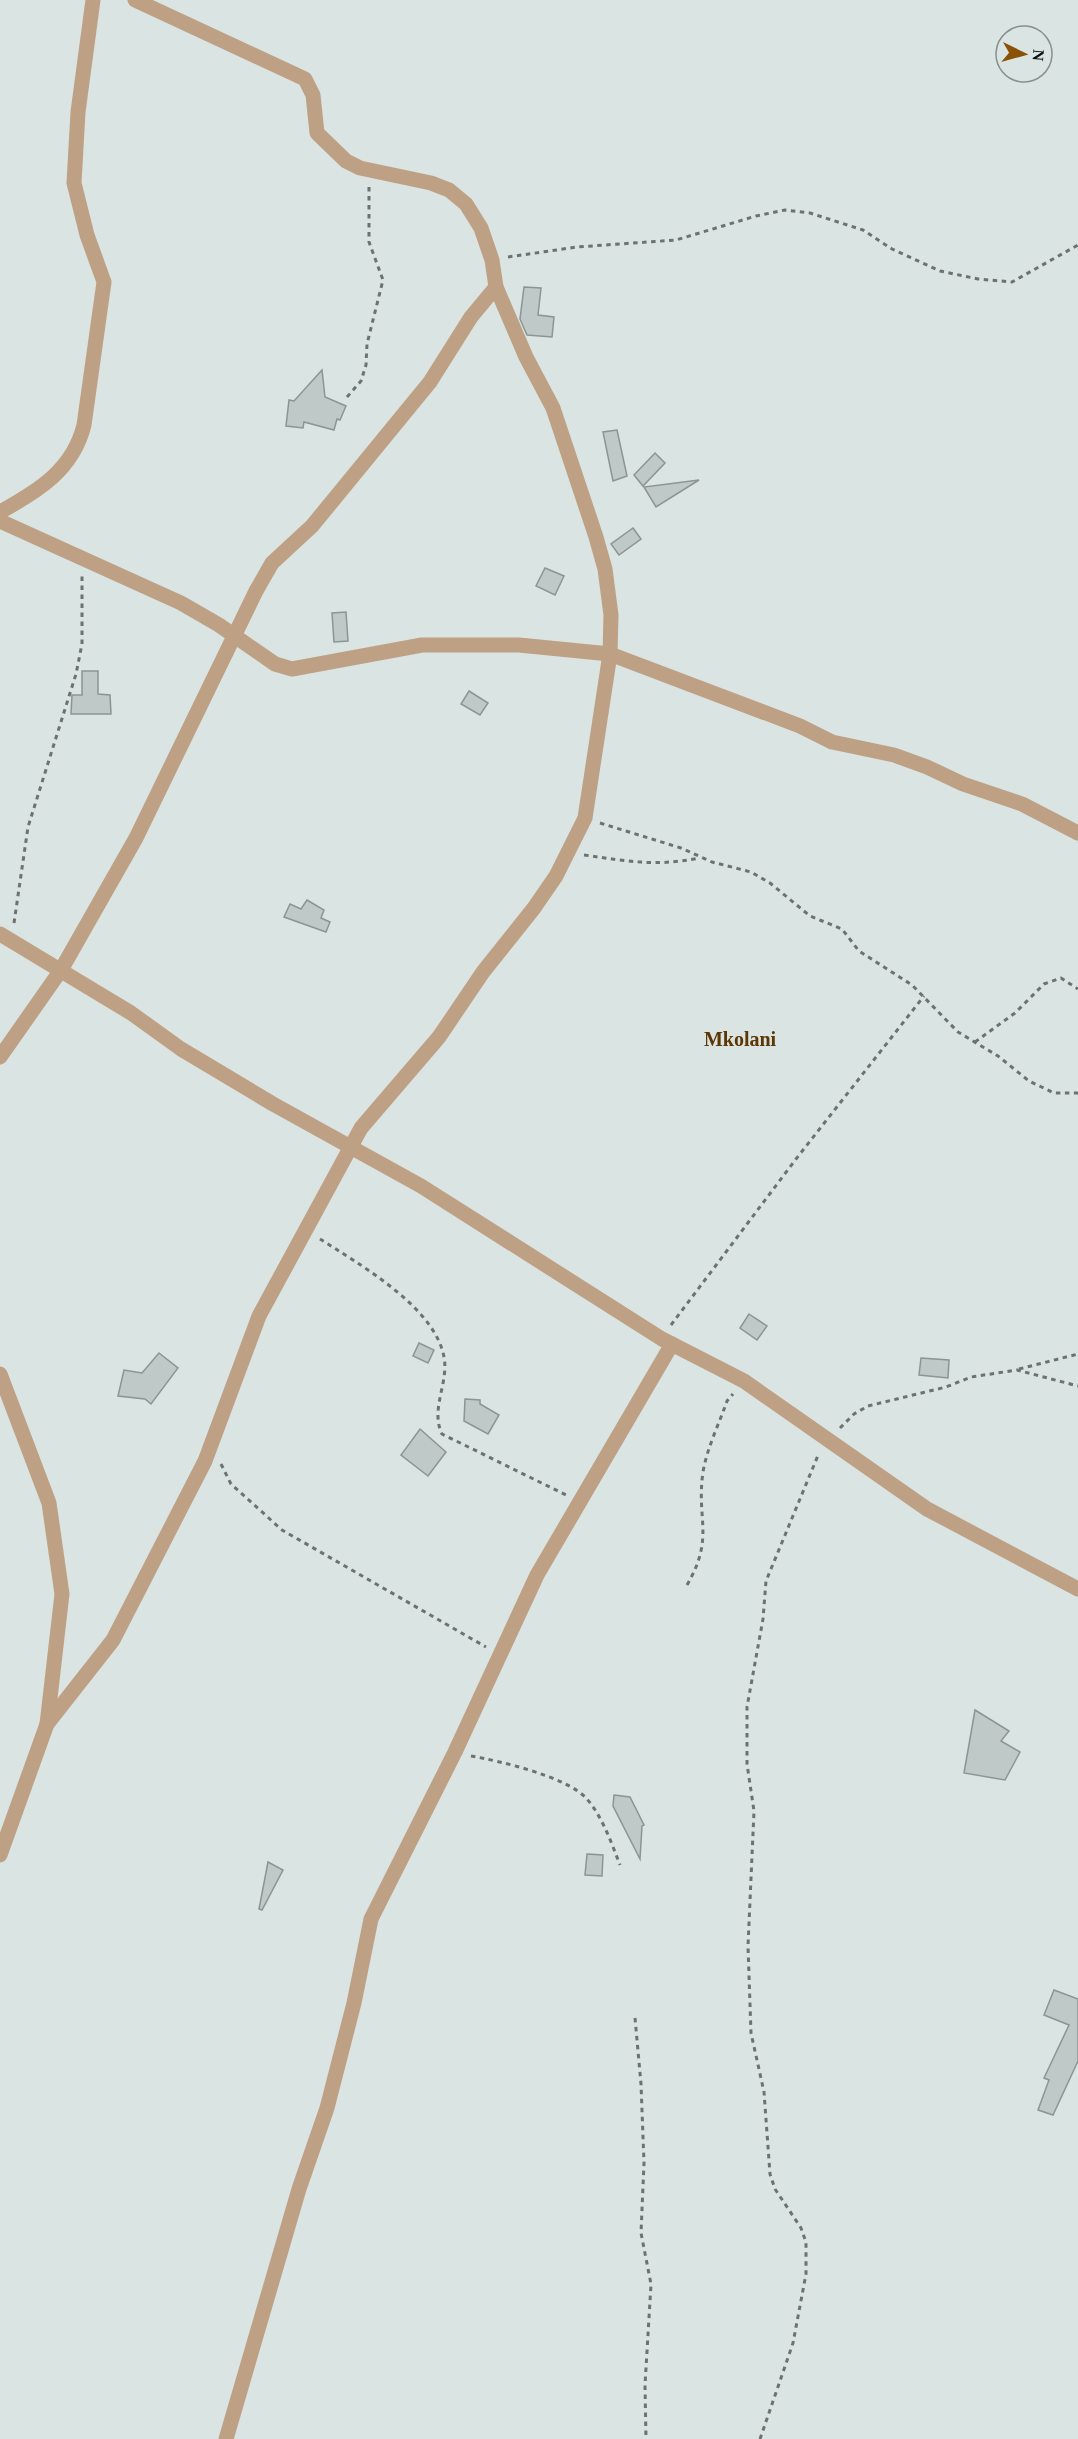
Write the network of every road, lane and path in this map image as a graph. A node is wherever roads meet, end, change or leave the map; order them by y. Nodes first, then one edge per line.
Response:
1 (93, 0) edge
2 (135, 0) edge
3 (370, 170) junction
4 (1078, 245) edge
5 (492, 260) junction
6 (495, 286) junction
7 (348, 397) dead end
8 (0, 512) edge
9 (0, 521) edge
10 (81, 559) junction
11 (236, 636) junction
12 (610, 654) junction
13 (585, 818) junction
14 (1078, 833) edge
15 (569, 853) junction
16 (701, 858) junction
17 (6, 938) edge
18 (61, 970) junction
19 (1078, 989) edge
20 (924, 996) junction
21 (975, 1042) junction
22 (0, 1057) edge
23 (1078, 1093) edge
24 (351, 1147) junction
25 (306, 1230) junction
26 (667, 1341) junction
27 (1078, 1354) edge
28 (1017, 1370) junction
29 (0, 1374) edge
30 (744, 1382) junction
31 (1078, 1386) edge
32 (830, 1440) junction
33 (211, 1444) junction
34 (579, 1501) junction
35 (687, 1585) dead end
36 (1078, 1588) edge
37 (498, 1654) junction
38 (47, 1724) junction
39 (455, 1752) junction
40 (0, 1855) edge
41 (620, 1865) dead end
42 (635, 2018) dead end
43 (226, 2439) edge
44 (646, 2439) edge
45 (760, 2439) edge

1 - 8 street
2 - 3 street
3 - 5 street
3 - 7 path
4 - 5 path
5 - 6 street
6 - 11 street
6 - 12 street
9 - 10 street
10 - 11 street
10 - 17 path
11 - 12 street
11 - 18 street
12 - 13 street
12 - 14 street
13 - 15 street
13 - 16 path
15 - 16 path
15 - 24 street
16 - 20 path
17 - 18 street
18 - 22 street
18 - 24 street
19 - 21 path
20 - 21 path
20 - 26 path
21 - 23 path
24 - 25 street
24 - 26 street
25 - 33 street
25 - 34 path
26 - 30 street
26 - 34 street
27 - 28 path
28 - 31 path
28 - 32 path
29 - 38 street
30 - 32 street
30 - 35 path
32 - 36 street
32 - 45 path
33 - 37 path
33 - 38 street
34 - 37 street
37 - 39 street
38 - 40 street
39 - 41 path
39 - 43 street
42 - 44 path

